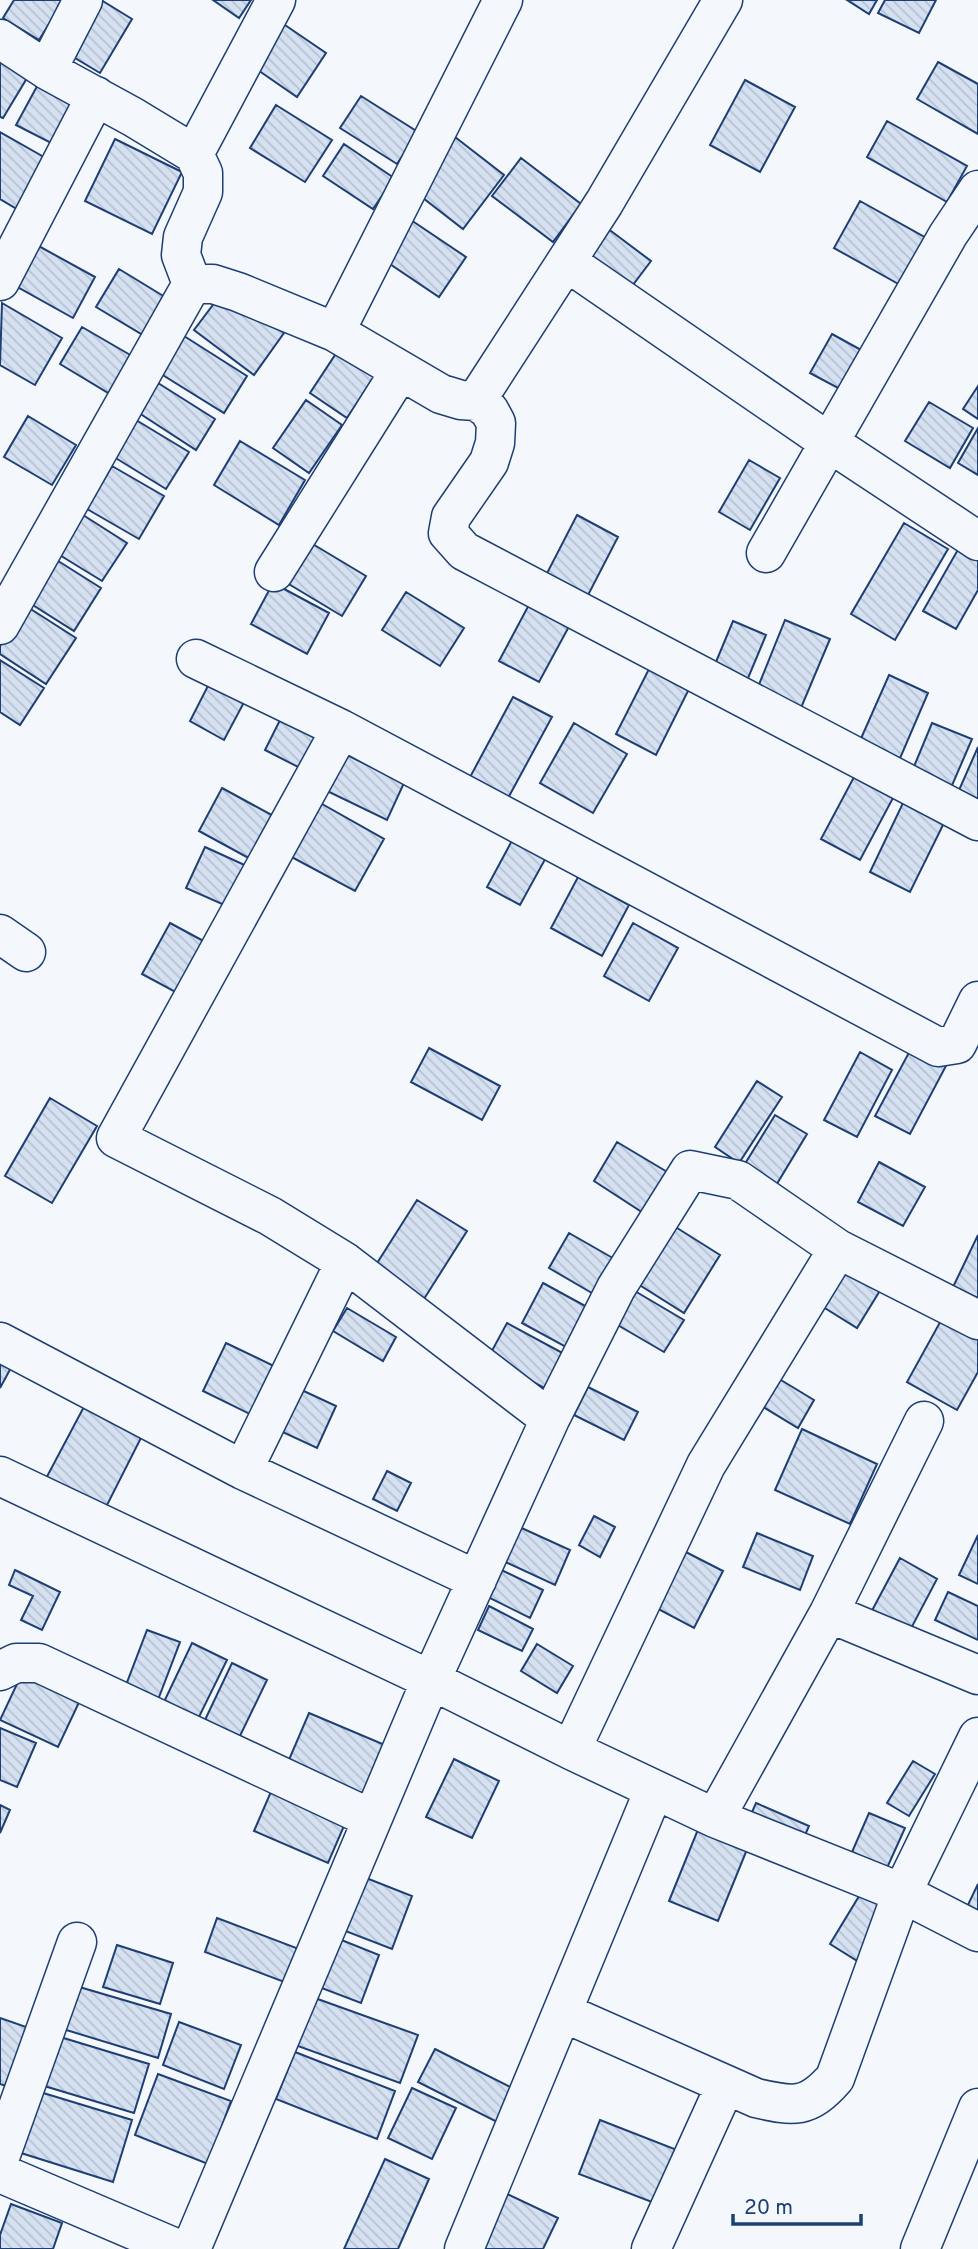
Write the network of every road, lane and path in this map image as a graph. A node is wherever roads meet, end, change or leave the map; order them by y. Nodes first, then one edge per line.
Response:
1 (83, 0) edge
2 (276, 0) edge
3 (503, 0) edge
4 (723, 0) edge
5 (0, 39) edge
6 (47, 69) junction
7 (96, 96) junction
8 (194, 154) junction
9 (978, 190) edge
10 (567, 262) junction
11 (0, 281) edge
12 (192, 284) junction
13 (335, 332) junction
14 (400, 371) junction
15 (476, 401) junction
16 (830, 443) junction
17 (978, 541) edge
18 (766, 553) dead end
19 (274, 572) dead end
20 (0, 625) edge
21 (196, 659) dead end
22 (341, 729) junction
23 (978, 821) edge
24 (978, 1001) edge
25 (838, 1249) junction
26 (345, 1262) junction
27 (978, 1320) edge
28 (0, 1342) edge
29 (550, 1419) junction
30 (924, 1421) dead end
31 (243, 1470) junction
32 (0, 1476) edge
33 (477, 1580) junction
34 (829, 1613) junction
35 (0, 1671) edge
36 (978, 1675) edge
37 (431, 1680) junction
38 (978, 1737) edge
39 (571, 1750) junction
40 (654, 1790) junction
41 (715, 1818) junction
42 (372, 1819) junction
43 (902, 1893) junction
44 (978, 1932) edge
45 (77, 1942) dead end
46 (562, 2012) junction
47 (726, 2086) junction
48 (978, 2108) edge
49 (0, 2157) edge
50 (0, 2173) edge
51 (178, 2249) edge
52 (191, 2249) edge
53 (464, 2249) edge
54 (651, 2249) edge
55 (920, 2249) edge

1 - 6 street
2 - 8 street
3 - 13 street
4 - 10 street
5 - 6 street
6 - 7 street
7 - 8 street
7 - 11 street
8 - 12 street
9 - 16 street
10 - 15 street
10 - 16 street
12 - 13 street
12 - 20 street
13 - 14 street
14 - 15 street
14 - 19 street
15 - 23 street
16 - 17 street
16 - 18 street
21 - 22 street
22 - 24 street
22 - 26 street
25 - 27 street
25 - 29 street
25 - 39 street
26 - 29 street
26 - 31 street
28 - 31 street
29 - 33 street
30 - 34 street
31 - 33 street
32 - 37 street
33 - 37 street
34 - 36 street
34 - 41 street
35 - 42 street
37 - 39 street
37 - 42 street
38 - 43 street
39 - 40 street
40 - 41 street
40 - 46 street
41 - 43 street
42 - 52 street
43 - 44 street
43 - 47 street
45 - 49 street
46 - 47 street
46 - 53 street
47 - 54 street
48 - 55 street
50 - 51 street

